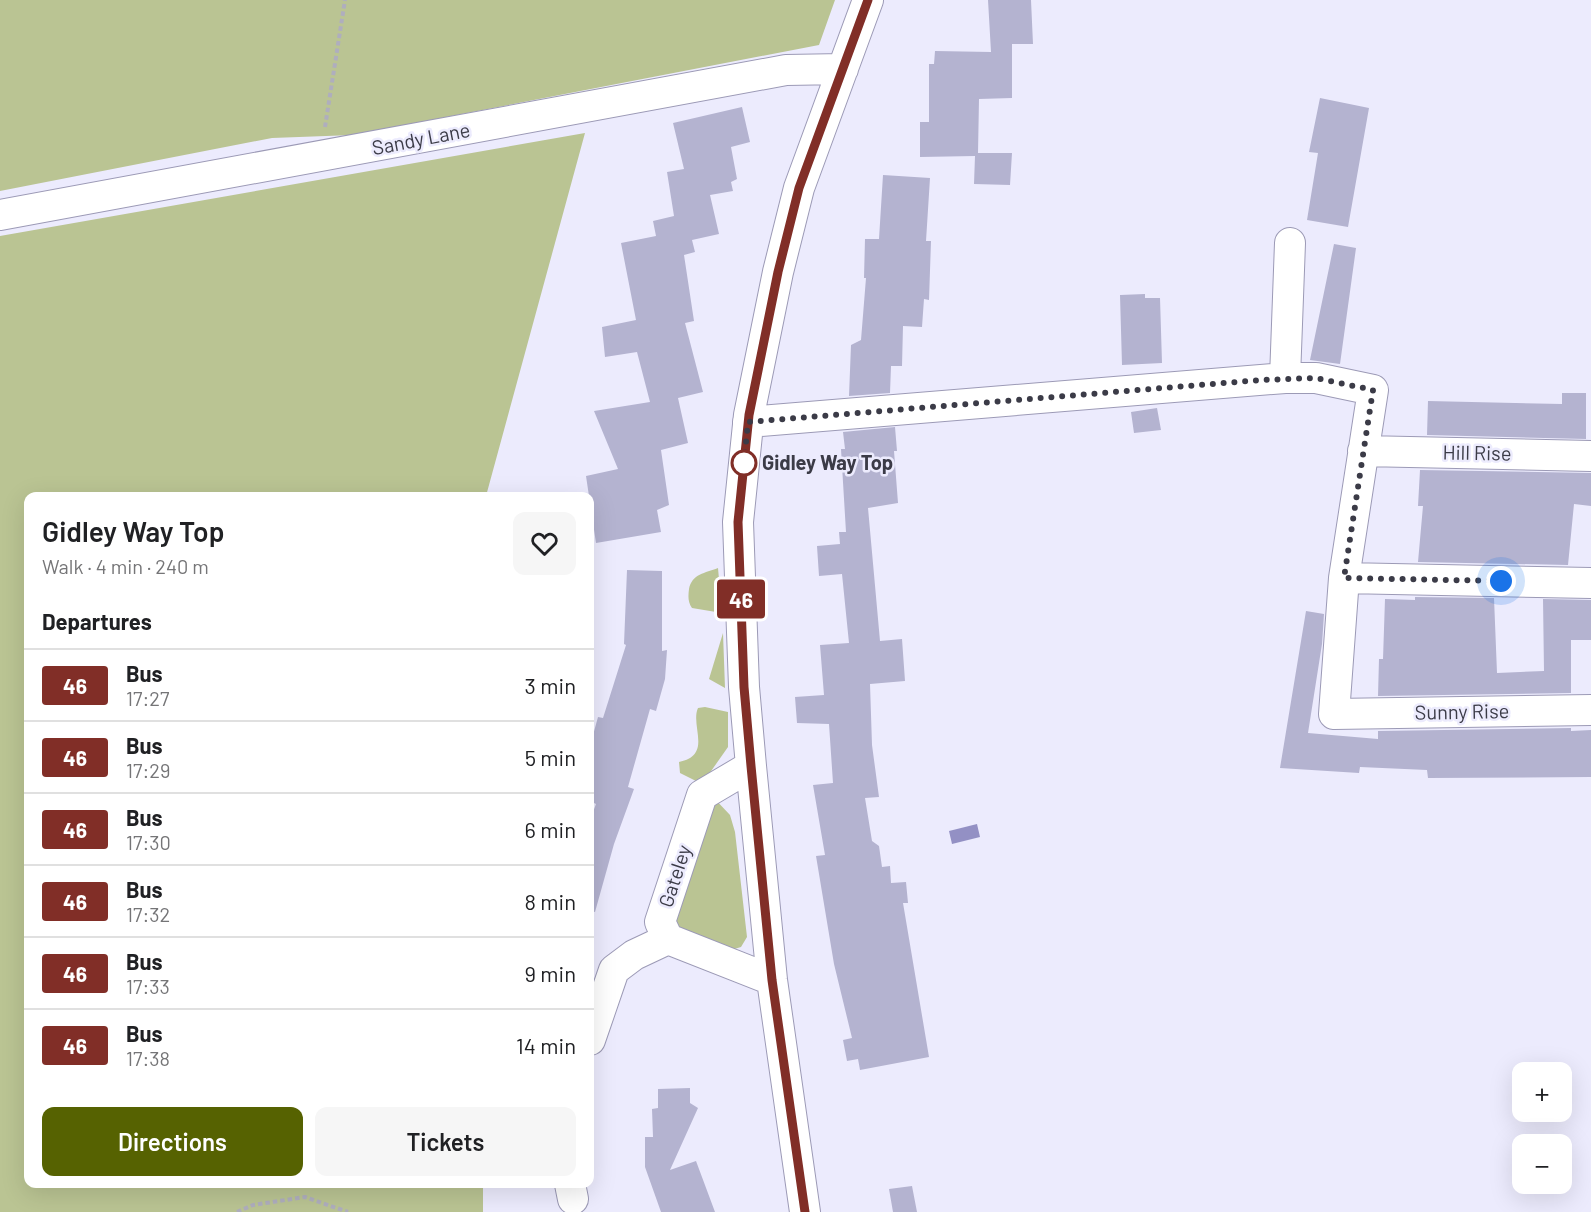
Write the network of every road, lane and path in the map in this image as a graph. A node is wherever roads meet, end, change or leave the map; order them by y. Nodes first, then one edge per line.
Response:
1 (345, 0) edge
2 (868, 0) edge
3 (843, 69) junction
4 (321, 158) junction
5 (0, 215) edge
6 (1290, 243) dead end
7 (1285, 378) junction
8 (748, 422) junction
9 (1363, 451) junction
10 (1591, 456) edge
11 (1344, 578) junction
12 (1591, 583) edge
13 (1591, 710) edge
14 (751, 766) junction
15 (668, 939) junction
16 (602, 967) edge
17 (772, 980) junction
18 (594, 1016) edge
19 (237, 1212) edge
20 (348, 1212) edge
21 (805, 1212) edge

1 - 4 path
2 - 3 street
3 - 4 street, Sandy Lane
3 - 8 street
4 - 5 street, Sandy Lane
6 - 7 street
7 - 8 street
7 - 9 street
8 - 14 street
9 - 10 street, Hill Rise
9 - 11 street
11 - 12 street
11 - 13 street, Sunny Rise
14 - 15 street, Gateley
14 - 17 street
15 - 16 street
15 - 17 street
16 - 18 street
17 - 21 street
19 - 20 path

